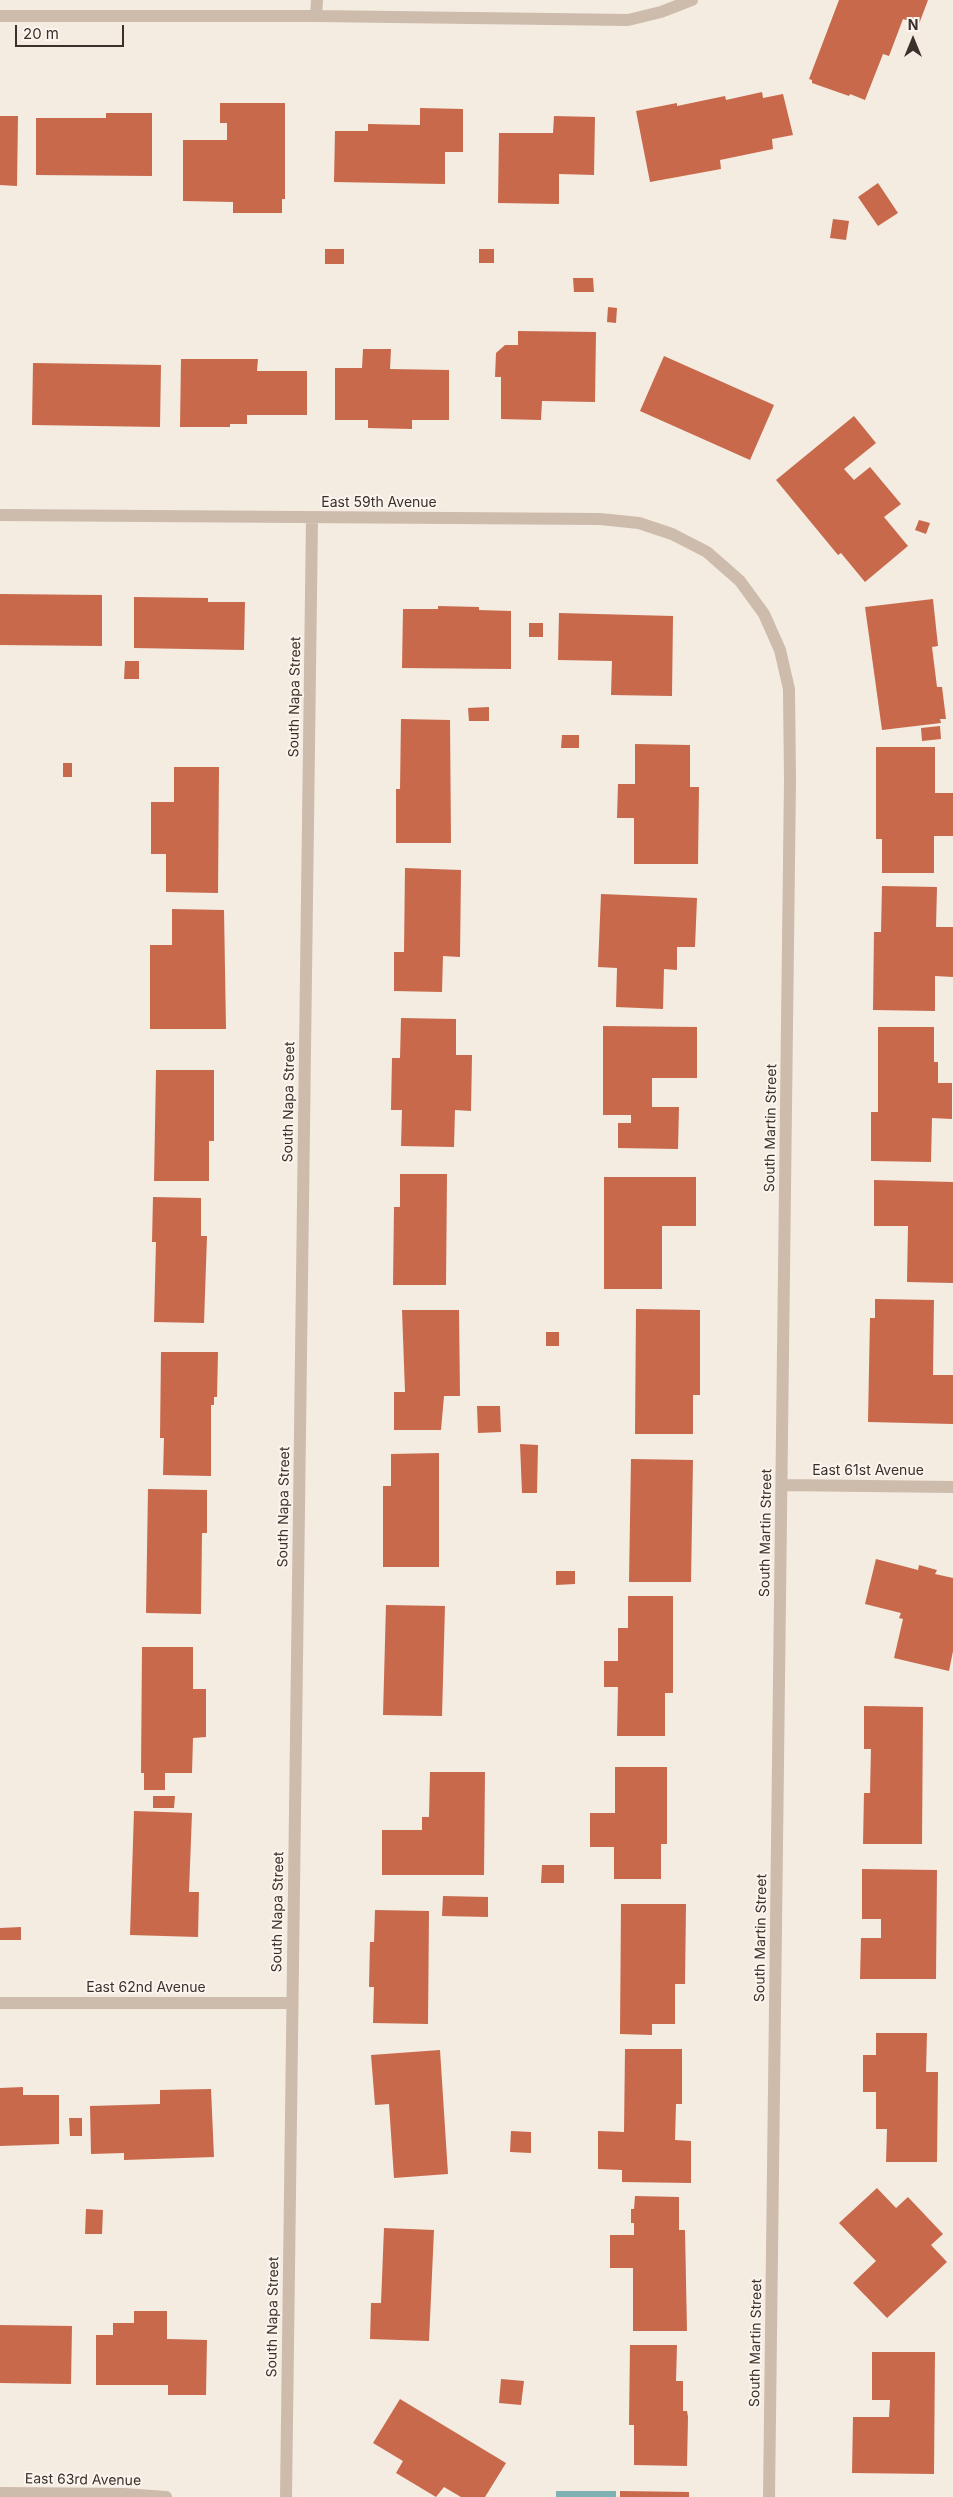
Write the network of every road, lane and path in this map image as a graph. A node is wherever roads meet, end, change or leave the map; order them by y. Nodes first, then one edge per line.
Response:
1 (317, 0) edge
2 (692, 0) edge
3 (0, 16) edge
4 (316, 16) junction
5 (0, 515) edge
6 (312, 518) junction
7 (740, 581) joint
8 (782, 1485) junction
9 (953, 1486) edge
10 (292, 2002) junction
11 (0, 2003) edge
12 (0, 2494) edge
13 (166, 2497) edge
14 (286, 2497) edge
15 (769, 2497) edge

1 - 4 street
2 - 4 street
3 - 4 street
5 - 6 street, East 59th Avenue
6 - 7 street, East 59th Avenue
6 - 10 street, South Napa Street
7 - 8 street, South Martin Street
8 - 9 street, East 61st Avenue
8 - 15 street, South Martin Street
10 - 11 street, East 62nd Avenue
10 - 14 street, South Napa Street
12 - 13 street, East 63rd Avenue

